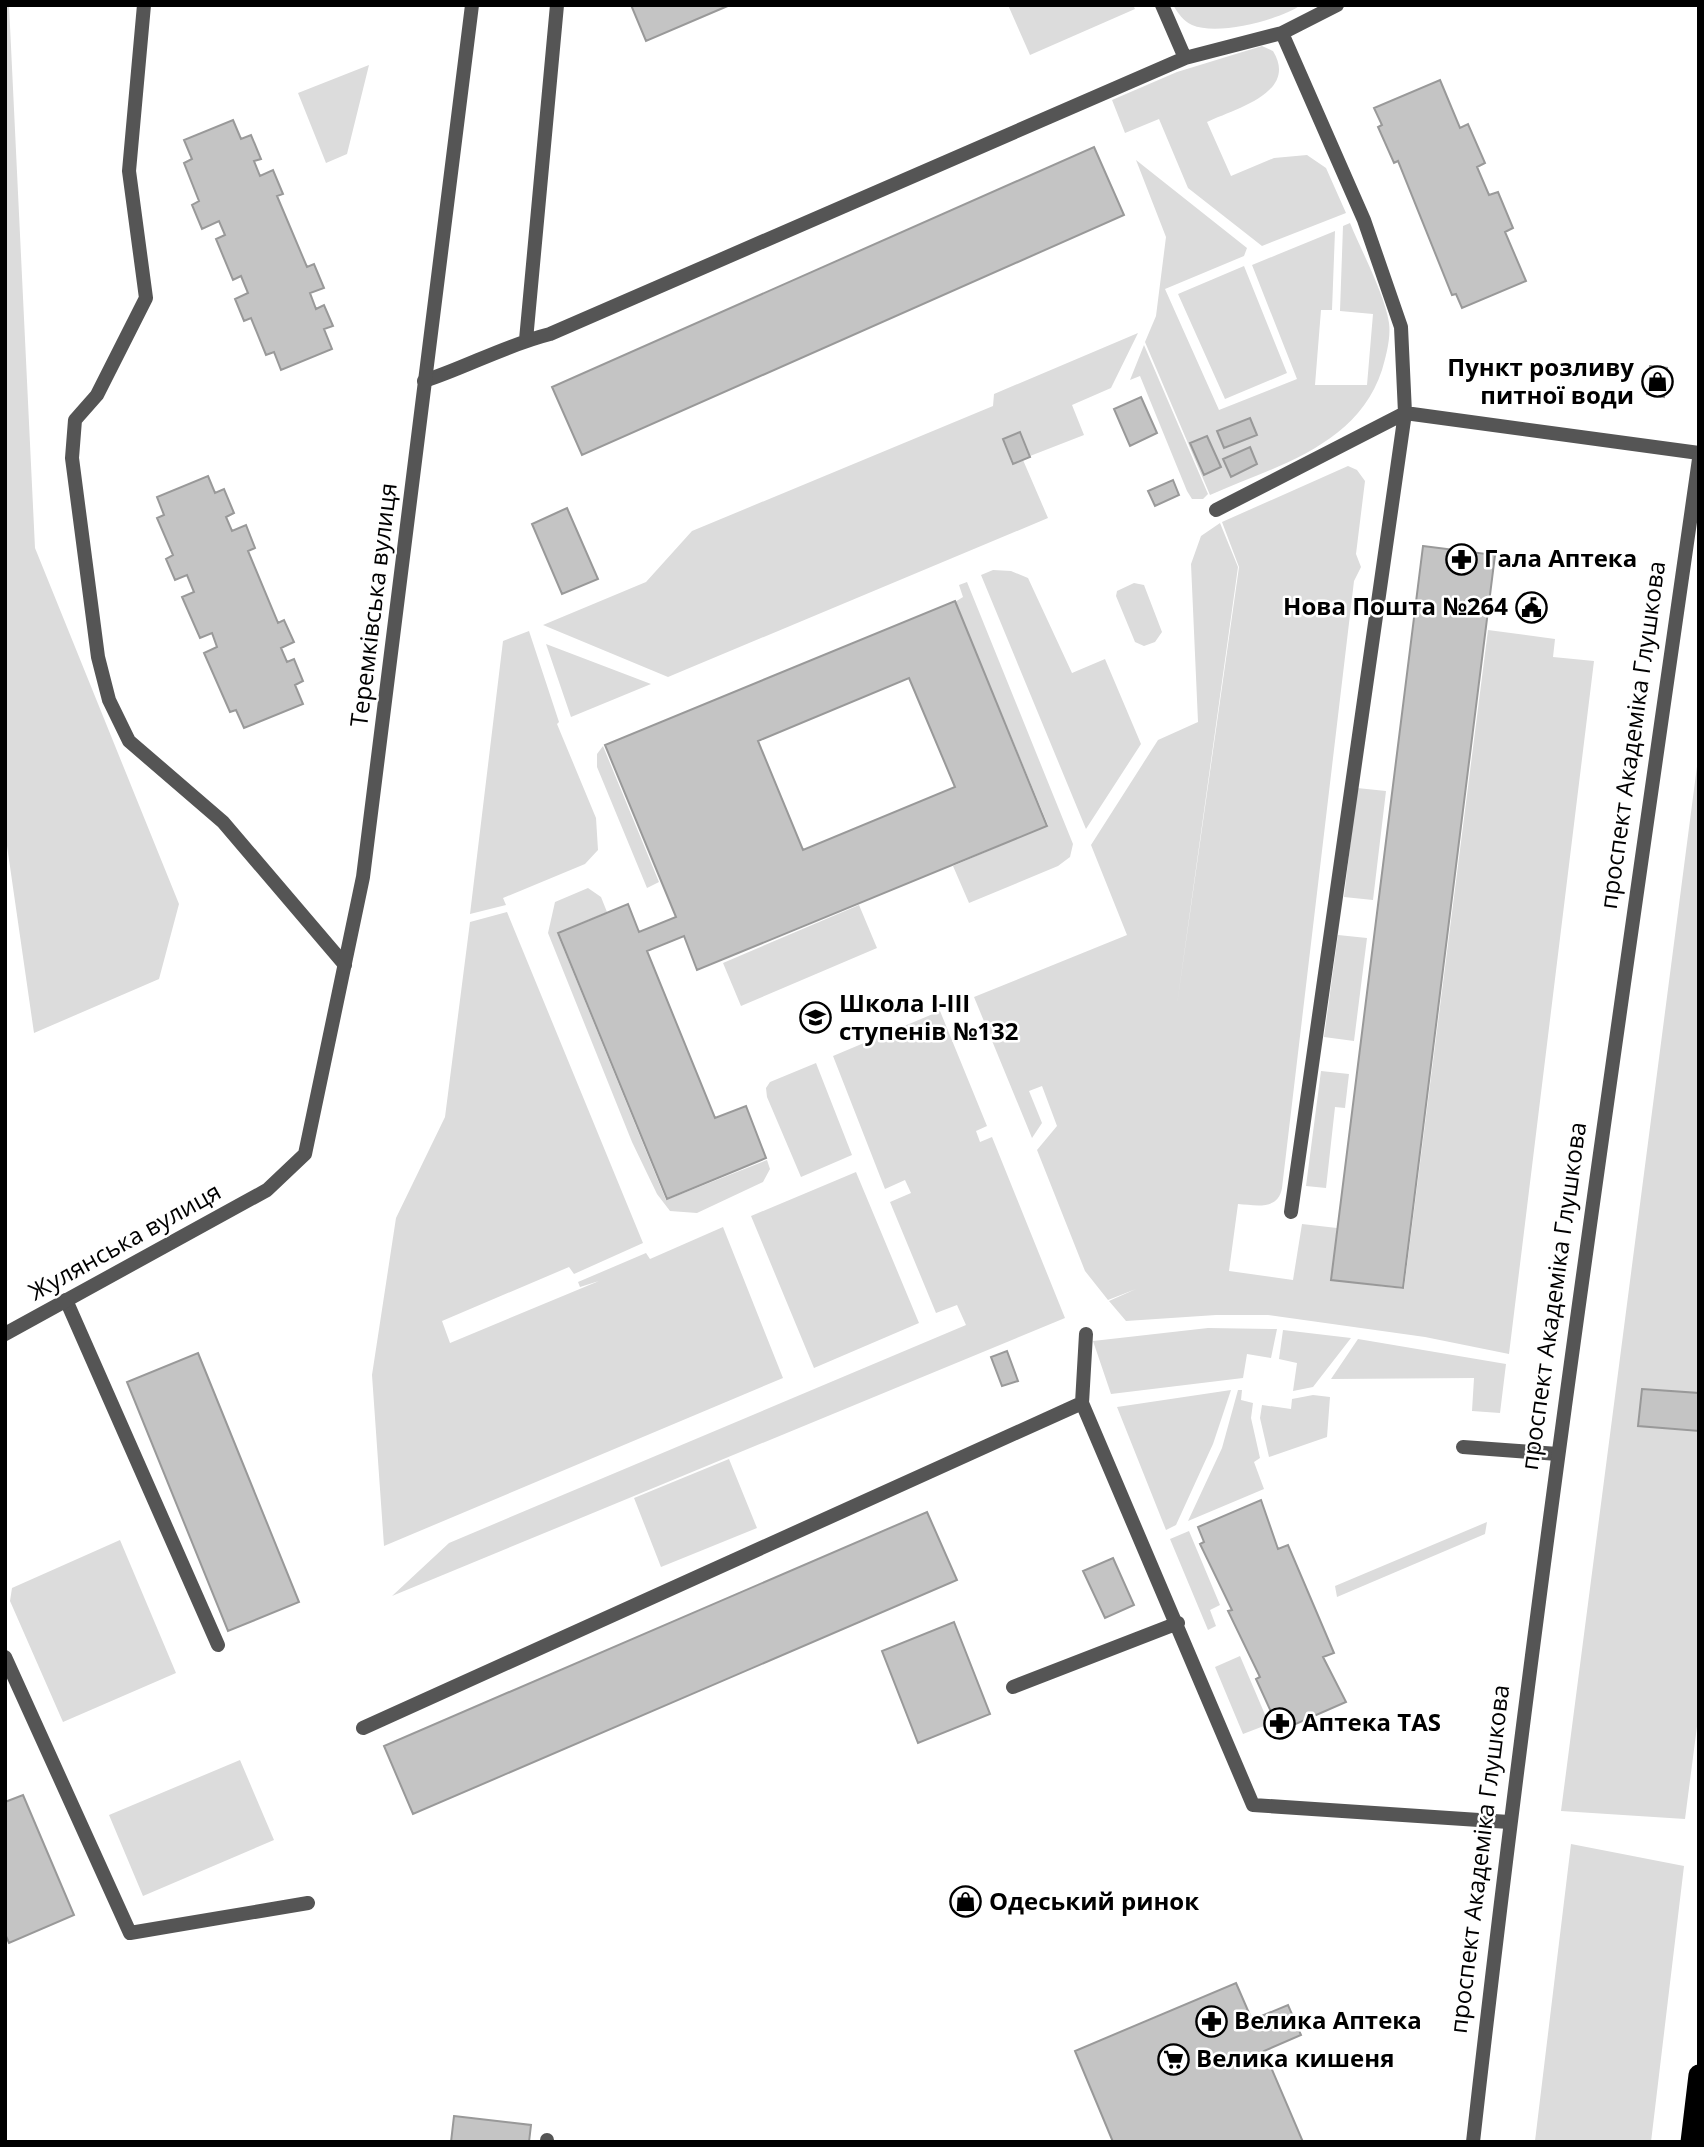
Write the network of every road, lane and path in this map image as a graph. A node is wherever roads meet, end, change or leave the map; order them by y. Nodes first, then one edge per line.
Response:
1 (144, 5) edge
2 (472, 5) edge
3 (558, 5) edge
4 (1162, 5) edge
5 (1337, 5) edge
6 (1282, 33) junction
7 (1185, 58) junction
8 (526, 340) junction
9 (424, 380) junction
10 (1405, 413) junction
11 (1699, 453) edge
12 (1699, 459) edge
13 (1216, 510) dead end
14 (345, 965) junction
15 (267, 1190) joint
16 (1291, 1212) dead end
17 (66, 1300) junction
18 (5, 1334) edge
19 (1086, 1334) dead end
20 (1082, 1403) junction
21 (1464, 1447) dead end
22 (1558, 1454) junction
23 (1178, 1623) junction
24 (218, 1646) dead end
25 (5, 1657) edge
26 (1013, 1687) dead end
27 (363, 1728) dead end
28 (1509, 1822) junction
29 (308, 1903) dead end
30 (1699, 2075) edge
31 (1473, 2142) edge
32 (1690, 2142) edge

1 - 14 street
2 - 9 street, Теремківська вулиця
3 - 8 street
4 - 7 street
5 - 6 street
6 - 7 street
6 - 10 street
7 - 8 street
8 - 9 street
9 - 14 street, Теремківська вулиця
10 - 11 street
10 - 13 street
10 - 16 street
12 - 22 street, проспект Академіка Глушкова
14 - 15 street, Теремківська вулиця
15 - 17 street, Жулянська вулиця
17 - 18 street, Жулянська вулиця
17 - 24 street
19 - 20 street
20 - 23 street
20 - 27 street
21 - 22 street
22 - 28 street, проспект Академіка Глушкова
23 - 26 street
23 - 28 street
25 - 29 street
28 - 31 street, проспект Академіка Глушкова
30 - 32 highway

